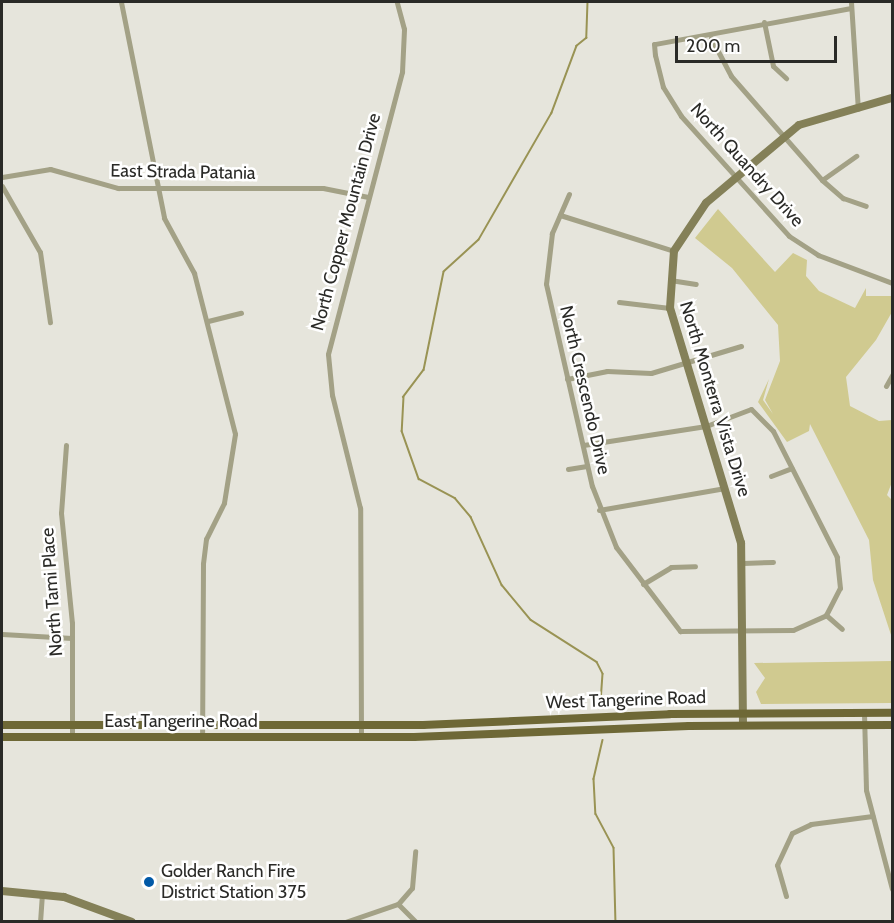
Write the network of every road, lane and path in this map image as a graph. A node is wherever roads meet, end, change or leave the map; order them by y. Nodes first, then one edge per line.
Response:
1 (121, 2) edge
2 (397, 2) edge
3 (851, 5) edge
4 (764, 22) junction
5 (711, 38) junction
6 (786, 78) dead end
7 (892, 98) edge
8 (858, 109) junction
9 (783, 136) junction
10 (856, 156) dead end
11 (2, 177) edge
12 (736, 177) junction
13 (822, 180) junction
14 (2, 186) edge
15 (160, 189) junction
16 (569, 194) dead end
17 (368, 197) junction
18 (866, 206) dead end
19 (560, 215) junction
20 (674, 251) junction
21 (669, 280) junction
22 (892, 283) edge
23 (696, 284) dead end
24 (619, 302) dead end
25 (670, 308) junction
26 (241, 313) dead end
27 (208, 321) junction
28 (50, 322) dead end
29 (741, 346) dead end
30 (686, 364) junction
31 (892, 375) edge
32 (567, 379) junction
33 (886, 386) dead end
34 (706, 426) junction
35 (66, 445) dead end
36 (583, 445) junction
37 (587, 465) junction
38 (792, 468) junction
39 (568, 469) dead end
40 (771, 476) dead end
41 (725, 488) junction
42 (599, 510) junction
43 (772, 562) dead end
44 (743, 563) junction
45 (695, 566) dead end
46 (643, 584) junction
47 (826, 615) junction
48 (842, 629) dead end
49 (743, 632) junction
50 (2, 634) edge
51 (72, 638) junction
52 (742, 713) junction
53 (864, 713) junction
54 (892, 713) edge
55 (72, 724) junction
56 (202, 725) junction
57 (361, 725) junction
58 (743, 725) junction
59 (864, 725) junction
60 (892, 725) edge
61 (2, 726) edge
62 (2, 737) edge
63 (72, 737) junction
64 (202, 737) junction
65 (361, 738) junction
66 (872, 816) junction
67 (416, 850) dead end
68 (892, 889) edge
69 (2, 891) edge
70 (42, 893) junction
71 (786, 896) dead end
72 (398, 904) junction
73 (40, 921) edge
74 (132, 921) edge
75 (345, 921) edge
76 (416, 921) edge

1 - 15 street
2 - 17 street, North Copper Mountain Drive
3 - 4 street
3 - 8 street
4 - 5 street
4 - 6 street
5 - 9 street
5 - 12 street, North Quandry Drive
7 - 8 street, North Monterra Vista Drive
8 - 9 street, North Monterra Vista Drive
9 - 12 street, North Monterra Vista Drive
9 - 13 street
10 - 13 street
11 - 15 street, East Strada Patania
12 - 20 street, North Monterra Vista Drive
12 - 22 street, North Quandry Drive
13 - 18 street
14 - 28 street
15 - 17 street, East Strada Patania
15 - 27 street
16 - 19 street, North Crescendo Drive
17 - 57 street, North Copper Mountain Drive
19 - 20 street
19 - 32 street, North Crescendo Drive
20 - 21 street, North Monterra Vista Drive
21 - 23 street
21 - 25 street, North Monterra Vista Drive
24 - 25 street
25 - 30 street, North Monterra Vista Drive
26 - 27 street
27 - 56 street
29 - 30 street
30 - 32 street
30 - 34 street, North Monterra Vista Drive
31 - 33 street
32 - 36 street, North Crescendo Drive
34 - 36 street
34 - 38 street
34 - 41 street, North Monterra Vista Drive
35 - 51 street, North Tami Place
36 - 37 street, North Crescendo Drive
37 - 39 street
37 - 42 street, North Crescendo Drive
38 - 40 street
38 - 47 street
41 - 42 street
41 - 44 street, North Monterra Vista Drive
42 - 46 street, North Crescendo Drive
43 - 44 street
44 - 49 street, North Monterra Vista Drive
45 - 46 street
46 - 49 street, North Crescendo Drive
47 - 48 street
47 - 49 street
49 - 52 street, North Monterra Vista Drive
50 - 51 street
51 - 55 street, North Tami Place
52 - 53 main road, West Tangerine Road
52 - 57 main road, West Tangerine Road
52 - 58 street, North Monterra Vista Drive
53 - 54 main road, West Tangerine Road
53 - 59 street
55 - 56 main road, East Tangerine Road
55 - 61 main road, East Tangerine Road
55 - 63 street, North Tami Place
56 - 57 main road, East Tangerine Road
56 - 64 street
57 - 65 street, North Copper Mountain Drive
58 - 59 main road, West Tangerine Road
58 - 65 main road, West Tangerine Road
59 - 60 main road, West Tangerine Road
59 - 66 street
62 - 63 main road, East Tangerine Road
63 - 64 main road, East Tangerine Road
64 - 65 main road, East Tangerine Road
66 - 68 street
66 - 71 street
67 - 72 street
69 - 70 street
70 - 73 street
70 - 74 street
72 - 75 street
72 - 76 street

